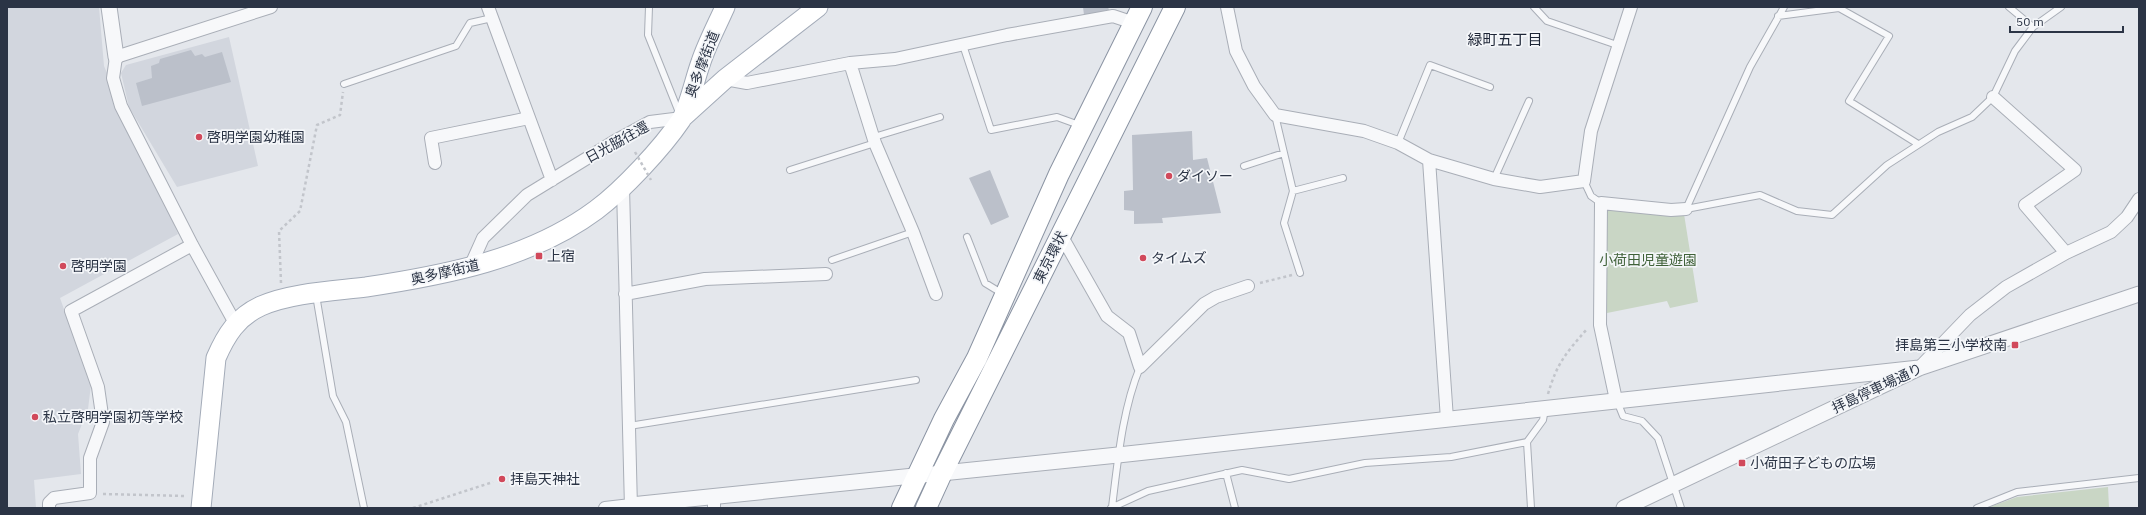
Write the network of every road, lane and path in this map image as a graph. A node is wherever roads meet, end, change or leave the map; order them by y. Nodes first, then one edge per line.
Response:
1 (109, 7) edge
2 (271, 7) edge
3 (649, 7) edge
4 (725, 7) edge
5 (818, 7) edge
6 (1175, 7) edge
7 (1227, 7) edge
8 (1534, 7) edge
9 (1631, 7) edge
10 (1784, 7) edge
11 (2009, 7) edge
12 (2061, 7) edge
13 (490, 12) edge
14 (1138, 15) edge
15 (1778, 16) junction
16 (2033, 27) junction
17 (963, 45) junction
18 (1617, 45) junction
19 (116, 57) junction
20 (850, 63) junction
21 (725, 79) junction
22 (344, 84) joint
23 (1490, 87) dead end
24 (1993, 97) junction
25 (1529, 101) dead end
26 (1275, 115) junction
27 (940, 117) dead end
28 (529, 118) junction
29 (682, 118) junction
30 (1083, 126) junction
31 (874, 140) junction
32 (1398, 143) junction
33 (1918, 144) junction
34 (635, 152) dead end
35 (1284, 153) junction
36 (1429, 160) junction
37 (435, 163) dead end
38 (1244, 166) dead end
39 (790, 170) dead end
40 (1343, 178) dead end
41 (1494, 179) junction
42 (552, 180) junction
43 (651, 180) dead end
44 (1584, 181) junction
45 (623, 187) junction
46 (1293, 191) junction
47 (2139, 200) edge
48 (1601, 203) junction
49 (1686, 209) junction
50 (913, 232) junction
51 (1061, 235) junction
52 (967, 237) dead end
53 (192, 245) junction
54 (2066, 253) junction
55 (832, 260) dead end
56 (470, 266) junction
57 (1300, 273) joint
58 (826, 274) dead end
59 (1248, 286) joint
60 (316, 294) junction
61 (625, 294) junction
62 (936, 294) dead end
63 (2139, 294) edge
64 (1005, 296) junction
65 (282, 300) junction
66 (1600, 316) junction
67 (235, 323) junction
68 (1140, 367) junction
69 (1919, 368) junction
70 (916, 380) dead end
71 (1616, 400) junction
72 (1545, 408) junction
73 (1447, 419) junction
74 (629, 426) junction
75 (1527, 442) junction
76 (1118, 455) junction
77 (942, 473) junction
78 (1226, 474) junction
79 (917, 476) junction
80 (2139, 478) edge
81 (493, 482) dead end
82 (1674, 484) junction
83 (90, 493) junction
84 (202, 502) edge
85 (714, 502) edge
86 (631, 507) edge
87 (49, 508) edge
88 (364, 508) edge
89 (413, 508) edge
90 (605, 508) edge
91 (902, 508) edge
92 (926, 508) edge
93 (1112, 508) edge
94 (1235, 508) edge
95 (1531, 508) edge
96 (1624, 508) edge
97 (1681, 508) edge
98 (1977, 508) edge

1 - 19 street
2 - 19 street
3 - 29 lane
4 - 29 main road, 奥多摩街道
5 - 21 main road
6 - 51 highway, 東京環状
7 - 26 street
8 - 18 lane
9 - 18 street
10 - 15 lane
11 - 16 lane
12 - 16 lane
13 - 22 lane
13 - 28 street
14 - 17 street
14 - 30 highway, 東京環状
15 - 33 lane
15 - 49 lane
16 - 24 lane
17 - 20 street
17 - 30 lane
18 - 44 street
19 - 53 street
20 - 21 street
20 - 31 street
21 - 29 main road
22 - 65 path
23 - 32 lane
24 - 33 lane
24 - 54 street
25 - 41 lane
26 - 32 street
26 - 35 lane
27 - 31 lane
28 - 37 street
28 - 42 street
29 - 42 street, 日光脇往還
29 - 45 main road, 奥多摩街道
30 - 64 highway, 東京環状
31 - 39 lane
31 - 50 street
32 - 36 street
33 - 49 lane
34 - 43 path, bridge
35 - 38 lane
35 - 46 lane
36 - 41 street
36 - 73 street
40 - 46 lane
41 - 44 street
42 - 56 street, 日光脇往還
44 - 48 lane
45 - 56 main road, 奥多摩街道
45 - 61 street
46 - 57 lane
47 - 54 street
48 - 49 street
48 - 66 street
50 - 55 lane
50 - 62 street
51 - 68 street
51 - 77 highway, 東京環状
52 - 64 lane
53 - 67 street
53 - 83 street
54 - 69 street
56 - 60 main road, 奥多摩街道
57 - 59 path
58 - 61 street
59 - 68 street
60 - 65 main road, 奥多摩街道
60 - 88 lane
61 - 74 street
63 - 69 street, 拝島停車場通り
64 - 79 highway, 東京環状
65 - 67 main road, 奥多摩街道
66 - 71 street
66 - 72 path
67 - 84 main road, 奥多摩街道
68 - 76 lane
69 - 71 street
69 - 82 street, 拝島停車場通り
70 - 74 lane
71 - 72 street
71 - 82 lane
72 - 73 street
72 - 75 lane
73 - 76 street
74 - 86 street
75 - 78 lane
75 - 95 lane
76 - 77 street
76 - 93 lane
77 - 79 street
77 - 92 highway, 東京環状
78 - 93 lane
78 - 94 lane
79 - 85 street
79 - 91 highway, 東京環状
80 - 98 lane
81 - 89 path
82 - 96 street, 拝島停車場通り
82 - 97 lane
83 - 84 path
83 - 87 street
85 - 86 street
86 - 90 street

